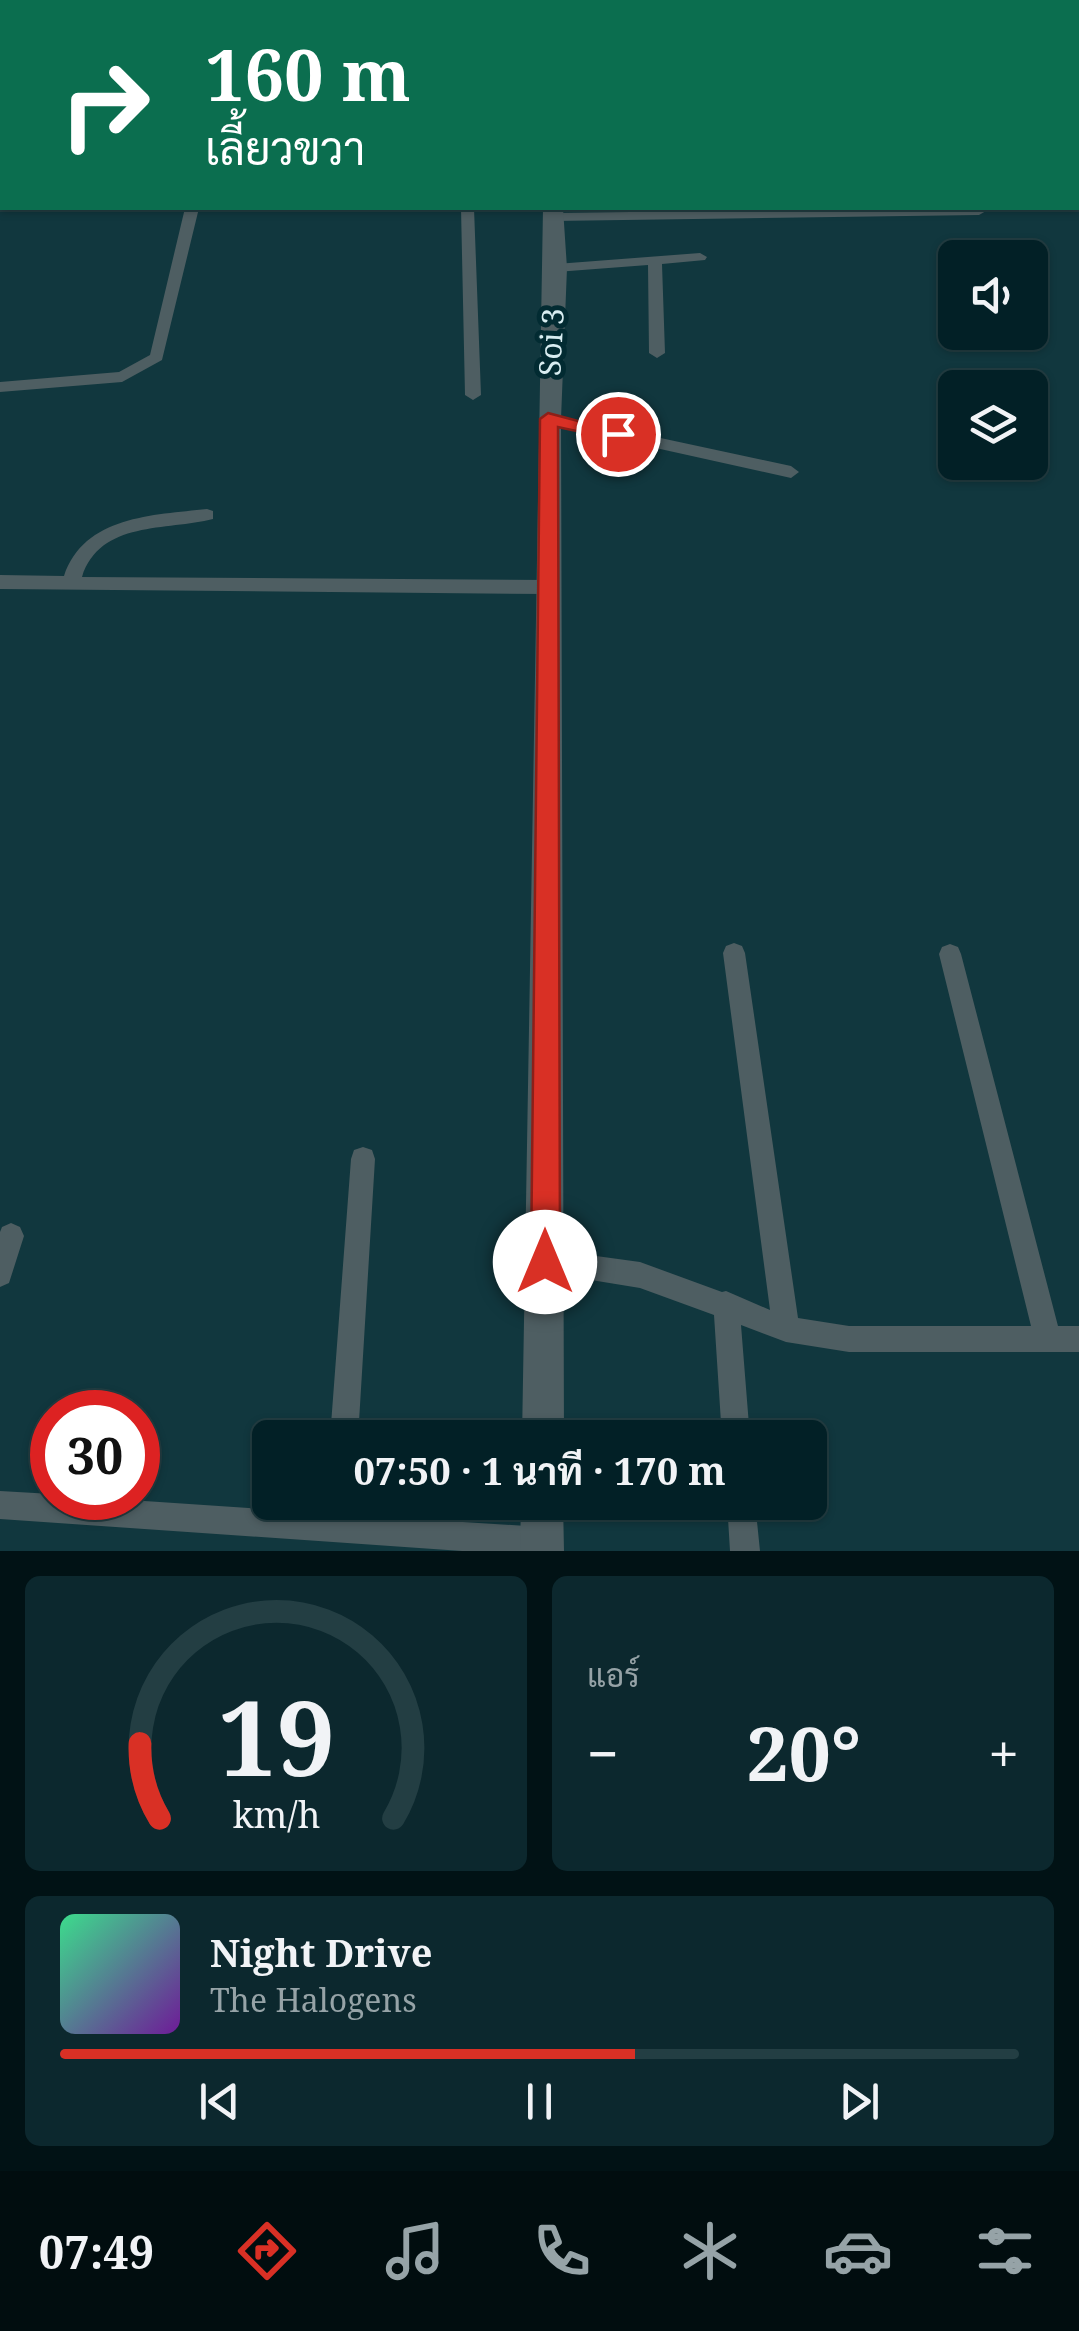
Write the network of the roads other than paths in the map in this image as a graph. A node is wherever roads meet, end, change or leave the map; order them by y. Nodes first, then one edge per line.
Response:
1 (192, 210) edge
2 (467, 210) edge
3 (979, 211) dead end
4 (553, 212) edge
5 (646, 212) edge
6 (700, 257) dead end
7 (655, 260) junction
8 (556, 268) junction
9 (658, 353) dead end
10 (0, 387) edge
11 (473, 396) dead end
12 (548, 419) junction
13 (791, 472) dead end
14 (207, 515) dead end
15 (0, 582) edge
16 (71, 583) junction
17 (548, 587) junction
18 (734, 952) dead end
19 (950, 954) dead end
20 (363, 1159) dead end
21 (11, 1236) dead end
22 (545, 1262) junction
23 (0, 1274) edge
24 (726, 1304) junction
25 (786, 1329) junction
26 (1048, 1339) junction
27 (1079, 1339) edge
28 (345, 1420) edge
29 (543, 1420) edge
30 (735, 1420) edge
31 (0, 1505) edge
32 (252, 1512) edge
33 (399, 1520) edge
34 (742, 1520) edge
35 (542, 1532) edge
36 (744, 1551) edge

1 - 10 lane
2 - 11 lane
3 - 5 lane
4 - 5 lane
4 - 8 street, Soi 3
6 - 7 lane
7 - 8 lane
7 - 9 lane
8 - 12 street, Soi 3
12 - 13 lane
12 - 17 street, Soi 3
14 - 16 lane
15 - 16 lane
16 - 17 lane
17 - 22 street, Soi 3
18 - 25 lane
19 - 26 lane
20 - 28 lane
21 - 23 lane
22 - 24 lane
22 - 29 street, Soi 3
24 - 25 lane
24 - 30 lane
25 - 26 lane
26 - 27 lane
31 - 32 lane
33 - 35 lane
34 - 36 lane

